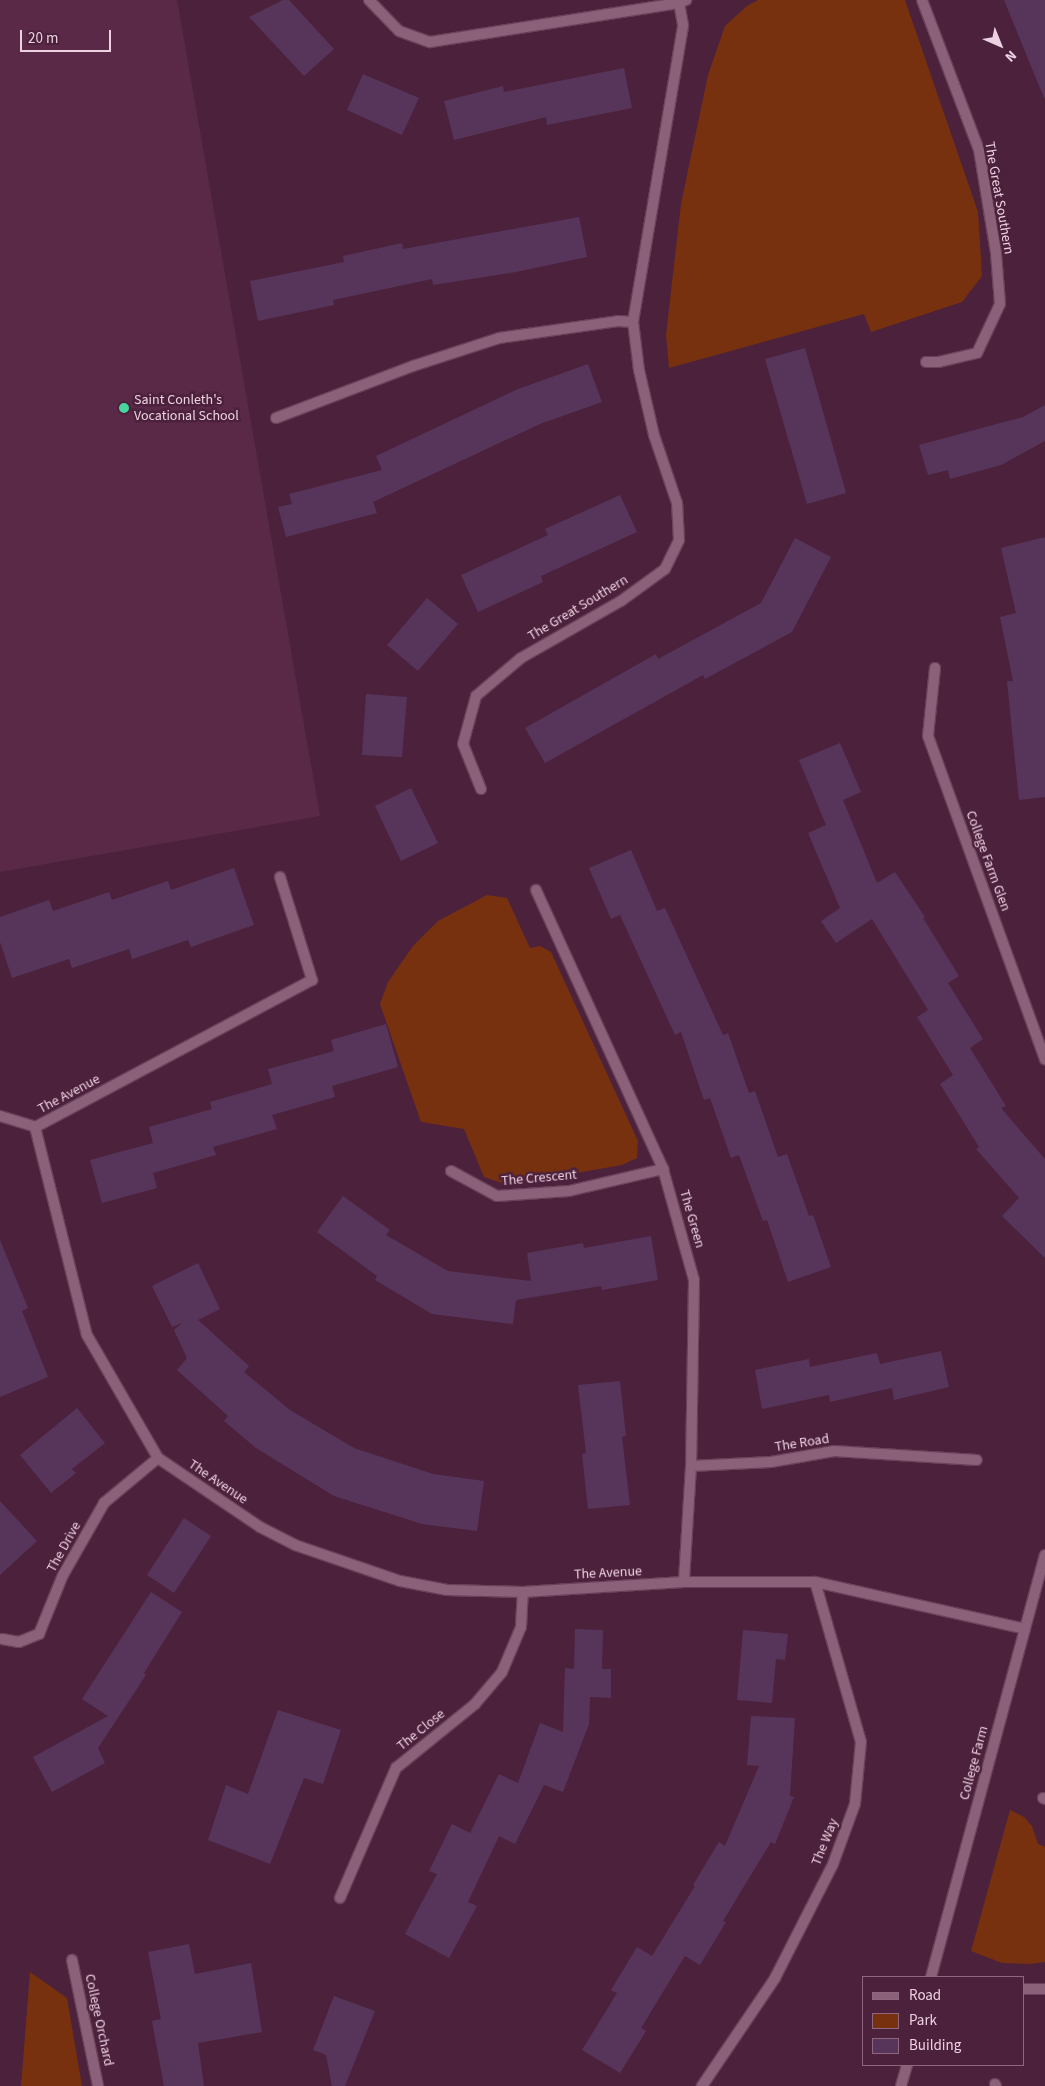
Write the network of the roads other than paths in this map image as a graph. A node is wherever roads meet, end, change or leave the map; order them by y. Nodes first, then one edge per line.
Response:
1 (369, 0) edge
2 (922, 0) edge
3 (683, 2) edge
4 (633, 322) junction
5 (926, 362) dead end
6 (276, 418) dead end
7 (935, 668) dead end
8 (481, 789) dead end
9 (280, 877) dead end
10 (536, 890) dead end
11 (1045, 1060) edge
12 (0, 1116) edge
13 (35, 1127) junction
14 (664, 1169) junction
15 (451, 1171) dead end
16 (158, 1458) junction
17 (977, 1460) dead end
18 (691, 1466) junction
19 (1045, 1555) edge
20 (684, 1582) junction
21 (815, 1582) junction
22 (523, 1592) junction
23 (1025, 1629) junction
24 (2, 1639) dead end
25 (340, 1898) dead end
26 (72, 1960) dead end
27 (931, 1976) edge
28 (1025, 1989) edge
29 (1045, 1989) edge
30 (907, 2066) edge
31 (98, 2086) edge
32 (702, 2086) edge
33 (901, 2086) edge

1 - 3 street, The Great Southern
2 - 5 street, The Great Southern
3 - 4 street, The Great Southern
4 - 6 street
4 - 8 street, The Great Southern
7 - 11 street, College Farm Glen
9 - 13 street, The Avenue
10 - 14 street, The Green
12 - 13 street
13 - 16 street, The Avenue
14 - 15 street, The Crescent
14 - 18 street, The Green
16 - 22 street, The Avenue
16 - 24 street, The Drive
17 - 18 street, The Road
18 - 20 street, The Green
19 - 23 street, College Farm
20 - 21 street, The Avenue
20 - 22 street, The Avenue
21 - 23 street, The Avenue
21 - 32 street, The Way
22 - 25 street, The Close
23 - 27 street, College Farm
26 - 31 street, College Orchard
28 - 29 street
30 - 33 street

